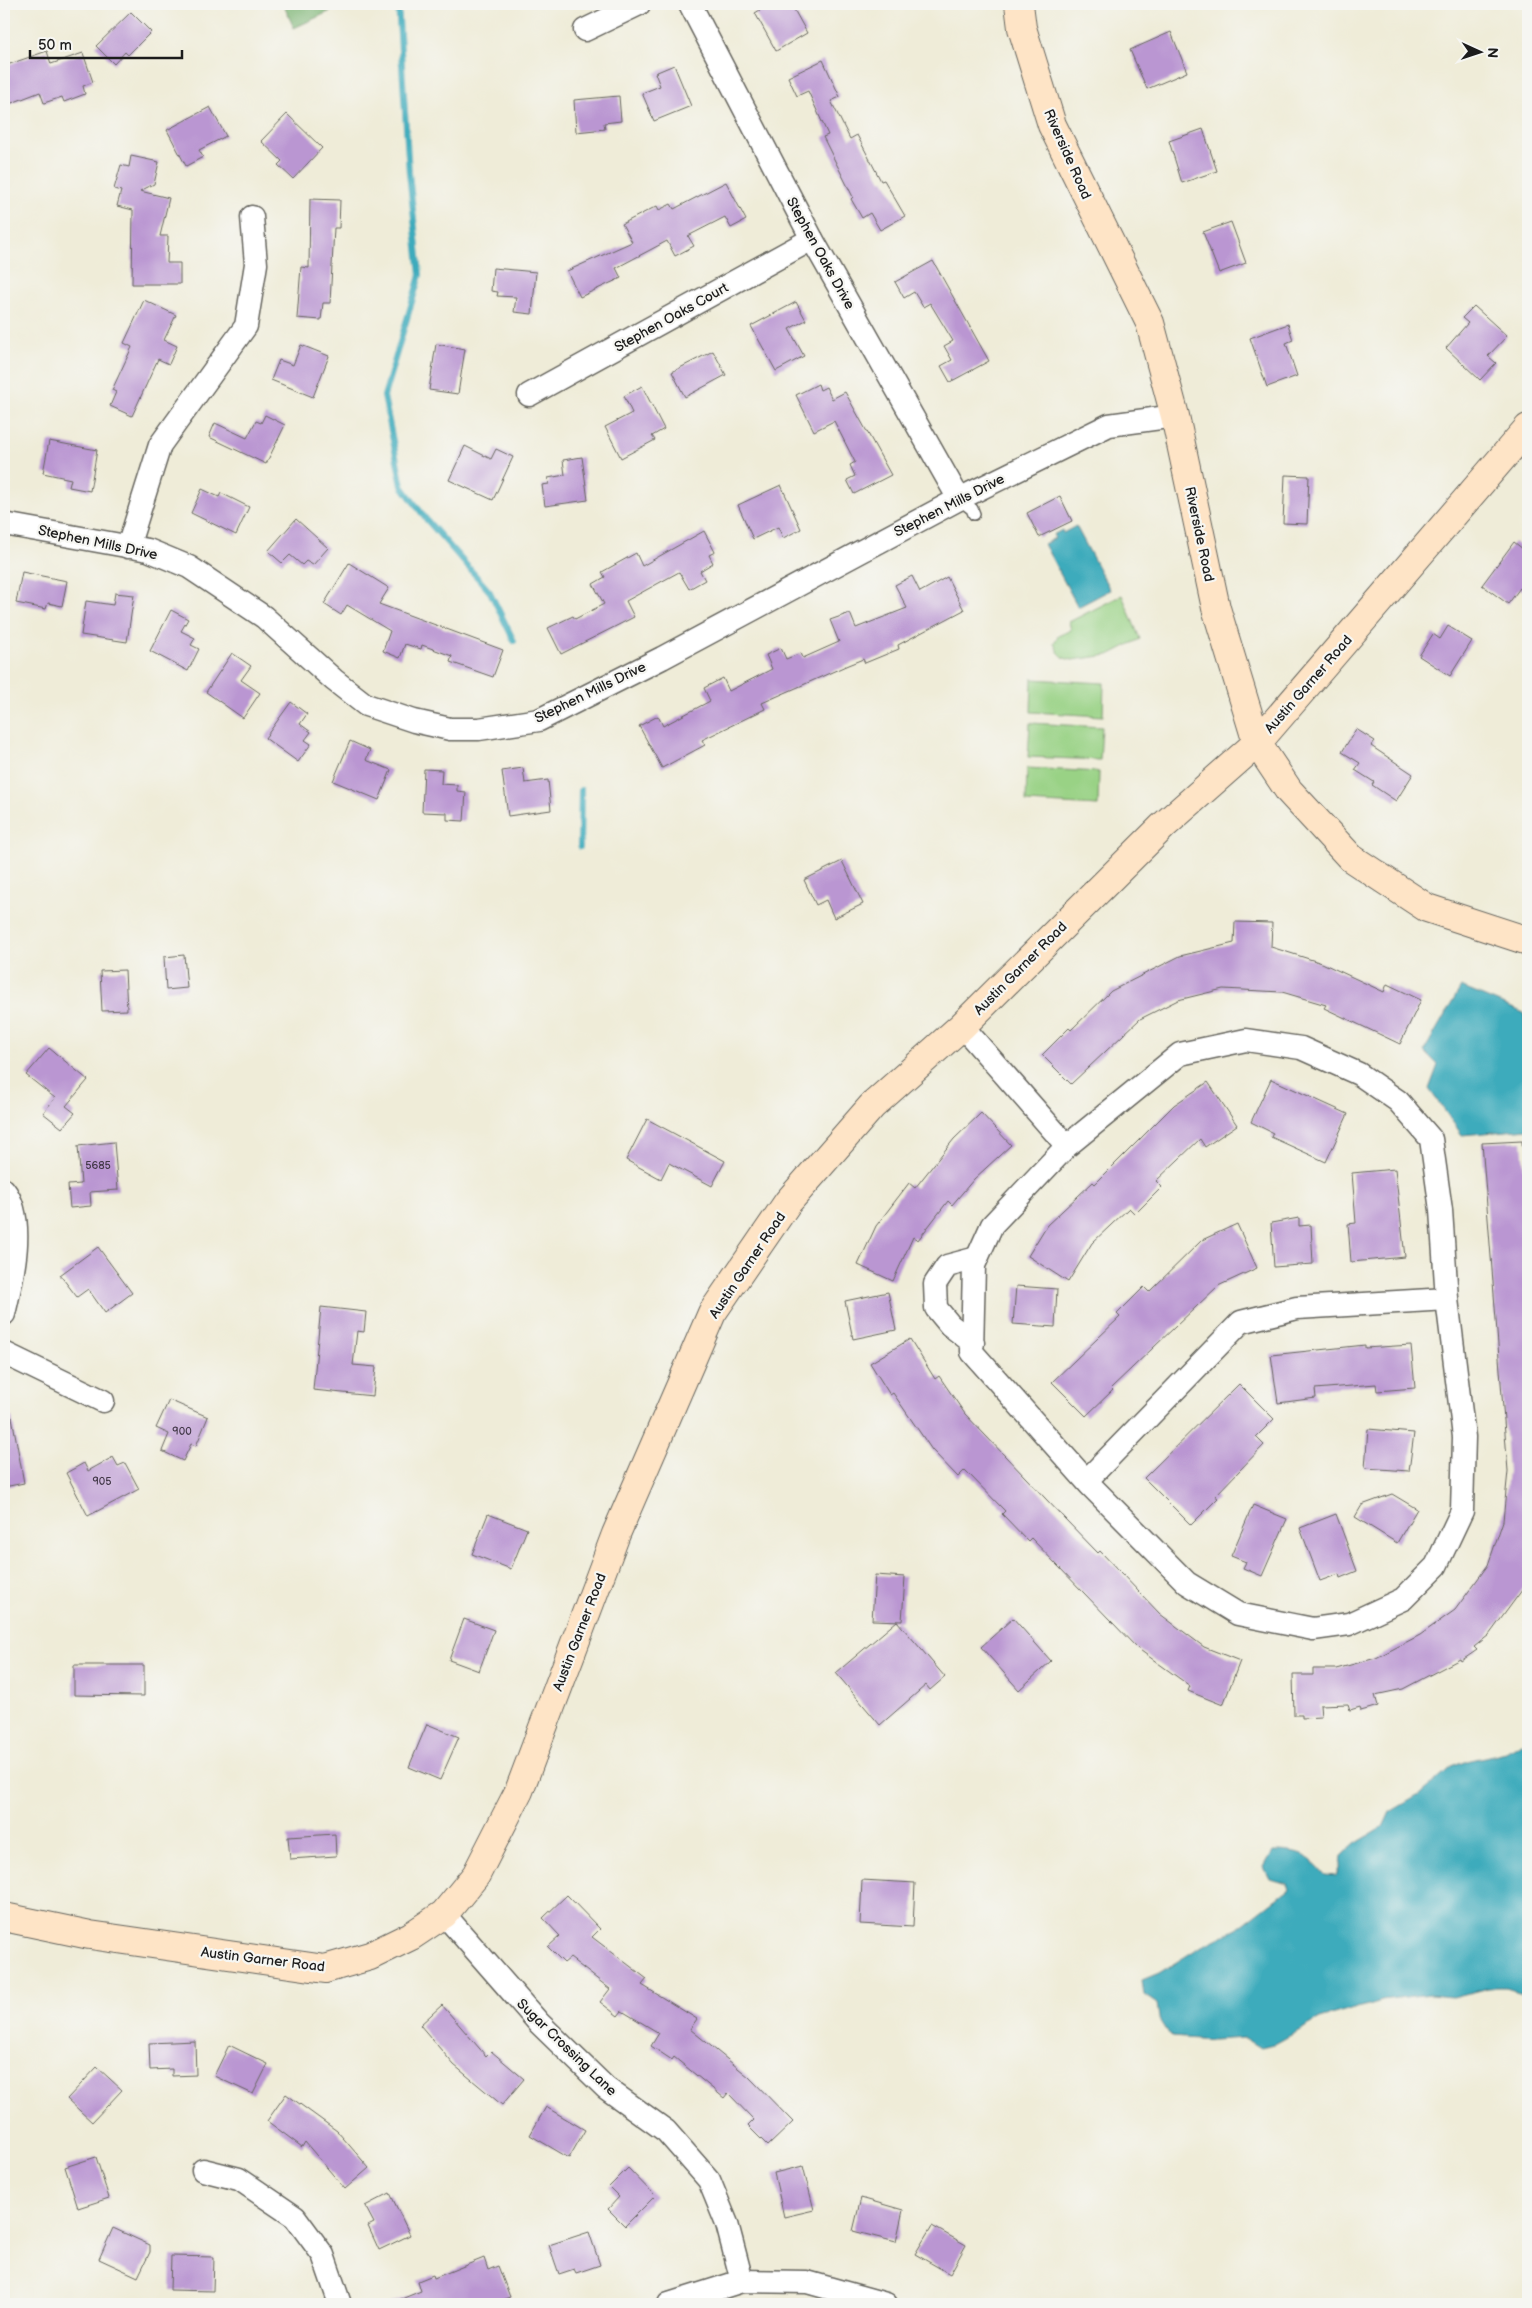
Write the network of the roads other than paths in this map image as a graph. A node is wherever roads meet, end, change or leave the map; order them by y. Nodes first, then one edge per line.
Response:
1 (639, 4) edge
2 (690, 4) edge
3 (1019, 4) edge
4 (585, 30) dead end
5 (252, 217) dead end
6 (812, 239) junction
7 (530, 395) dead end
8 (1175, 416) junction
9 (1528, 428) edge
10 (967, 507) junction
11 (4, 524) edge
12 (128, 547) junction
13 (1257, 743) junction
14 (1528, 941) edge
15 (962, 1026) junction
16 (1067, 1146) junction
17 (4, 1190) edge
18 (977, 1258) junction
19 (1447, 1299) junction
20 (4, 1314) edge
21 (972, 1343) junction
22 (4, 1353) edge
23 (103, 1401) dead end
24 (1086, 1480) junction
25 (444, 1914) junction
26 (4, 1918) edge
27 (203, 2170) dead end
28 (742, 2281) junction
29 (340, 2304) edge
30 (669, 2304) edge
31 (886, 2304) edge

1 - 4 street
2 - 6 street, Stephen Oaks Drive
3 - 8 street, Riverside Road
5 - 12 street
6 - 7 street, Stephen Oaks Court
6 - 10 street, Stephen Oaks Drive
8 - 10 street, Stephen Mills Drive
8 - 13 street, Riverside Road
9 - 13 street, Austin Garner Road
10 - 12 street, Stephen Mills Drive
11 - 12 street, Stephen Mills Drive
13 - 14 street, Riverside Road
13 - 15 street, Austin Garner Road
15 - 16 street
15 - 25 street, Austin Garner Road
16 - 18 street
16 - 19 street
17 - 20 street
18 - 21 street
18 - 21 street
19 - 24 street
19 - 24 street
21 - 24 street
22 - 23 street
25 - 26 street, Austin Garner Road
25 - 28 street, Sugar Crossing Lane
27 - 29 street
28 - 30 street
28 - 31 street

